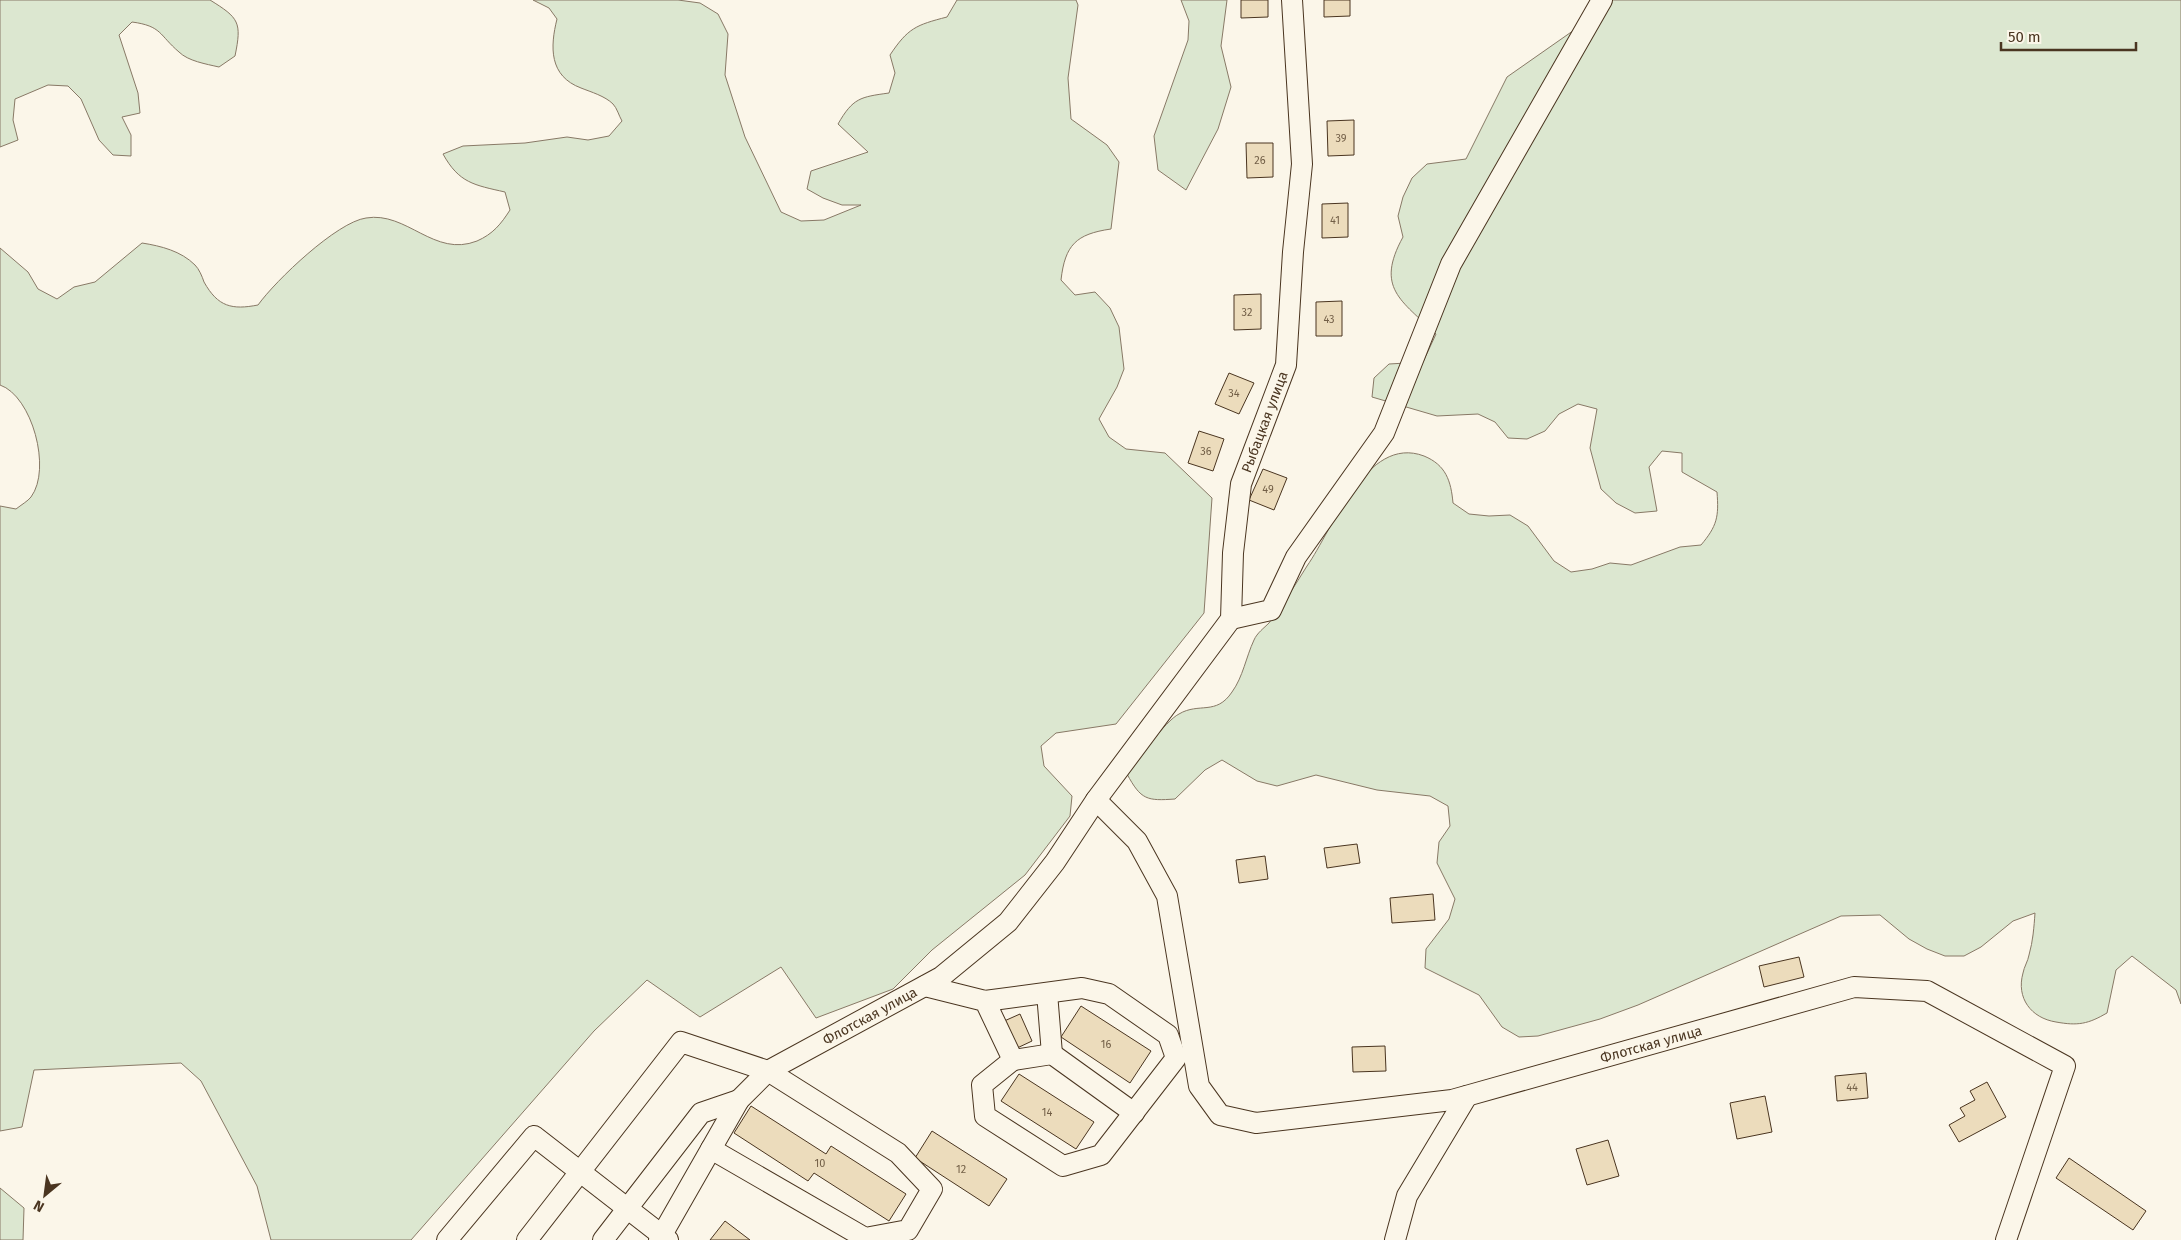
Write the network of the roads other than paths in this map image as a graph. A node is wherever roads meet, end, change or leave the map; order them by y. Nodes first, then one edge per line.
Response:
1 (1292, 0) edge
2 (1602, 0) edge
3 (1231, 619) junction
4 (1096, 800) junction
5 (924, 986) junction
6 (1047, 994) junction
7 (985, 1001) junction
8 (1052, 1054) junction
9 (1013, 1060) junction
10 (768, 1071) junction
11 (1467, 1096) junction
12 (739, 1100) junction
13 (1134, 1113) junction
14 (711, 1149) junction
15 (580, 1172) junction
16 (627, 1209) junction
17 (663, 1238) edge
18 (447, 1240) edge
19 (527, 1240) edge
20 (603, 1240) edge
21 (1395, 1240) edge
22 (2006, 1240) edge

1 - 3 street, Рыбацкая улица
2 - 3 street
3 - 4 street
4 - 5 street, Флотская улица
4 - 11 street, Флотская улица
5 - 7 street
5 - 10 street, Флотская улица
6 - 7 street
6 - 8 street
6 - 13 street
7 - 9 street
8 - 9 street
8 - 13 street
9 - 13 street
10 - 12 street, Флотская улица
10 - 14 street
10 - 15 street
11 - 21 street
11 - 22 street, Флотская улица
12 - 14 street, Флотская улица
12 - 16 street
14 - 17 street, Флотская улица
15 - 16 street
15 - 18 street
15 - 19 street
16 - 17 street
16 - 20 street

